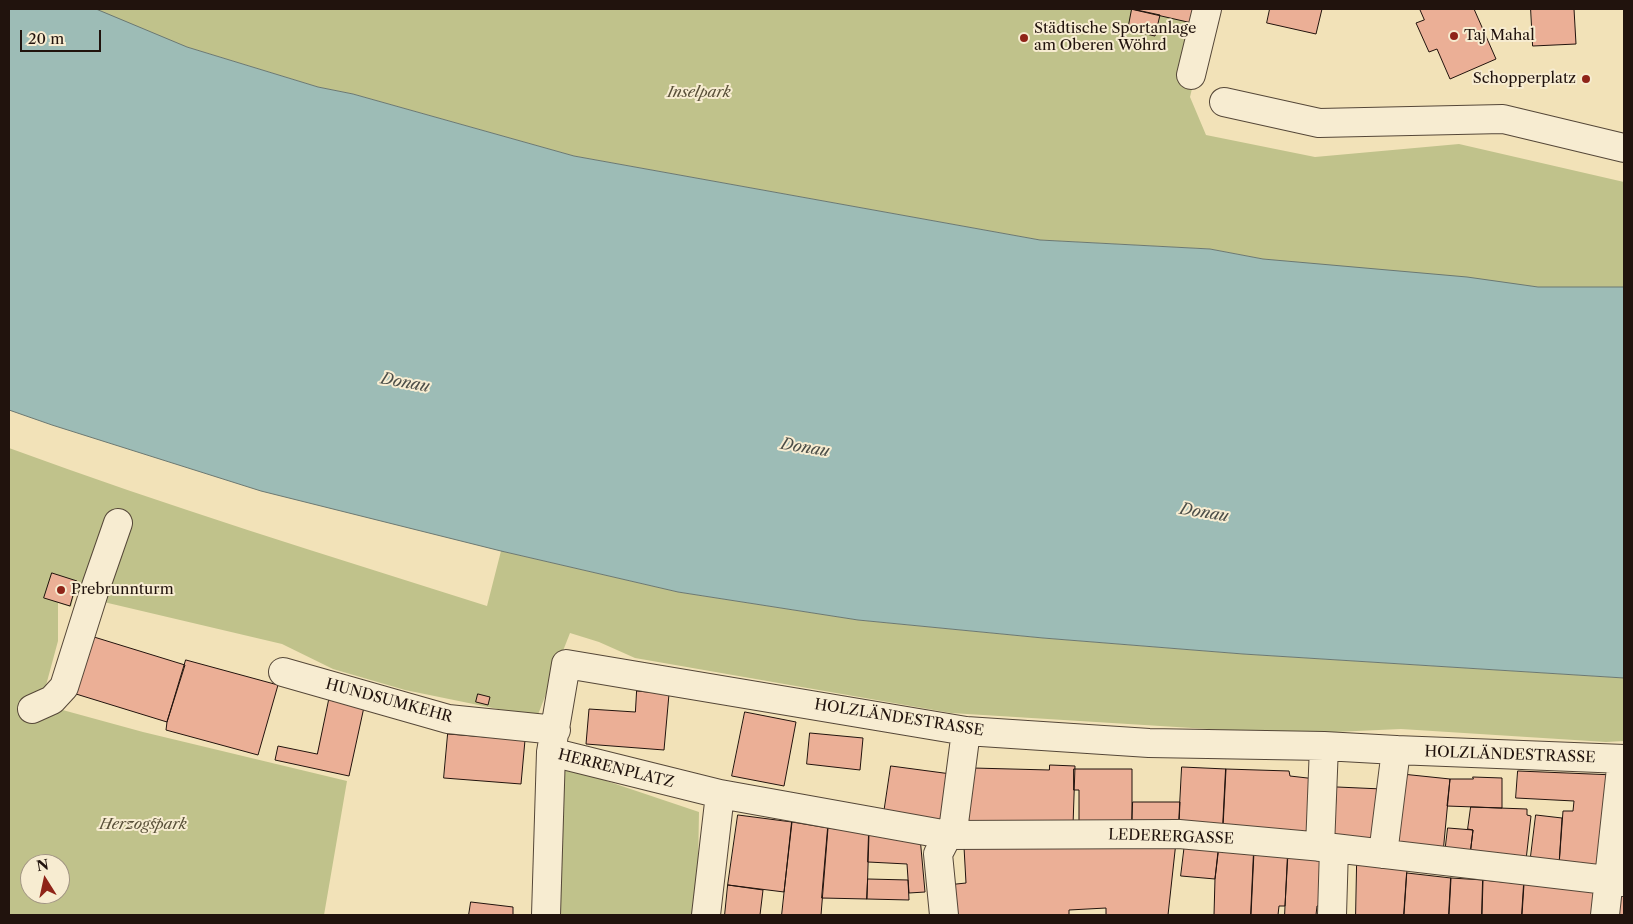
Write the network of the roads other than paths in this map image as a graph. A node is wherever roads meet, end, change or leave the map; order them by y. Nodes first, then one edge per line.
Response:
1 (1207, 9) edge
2 (1191, 75) dead end
3 (1224, 102) dead end
4 (1624, 148) edge
5 (118, 523) dead end
6 (283, 672) dead end
7 (32, 709) dead end
8 (966, 731) junction
9 (553, 741) junction
10 (1324, 746) junction
11 (1396, 750) junction
12 (1623, 759) edge
13 (720, 794) junction
14 (948, 835) junction
15 (1327, 847) junction
16 (1383, 854) junction
17 (1616, 881) edge
18 (546, 915) edge
19 (706, 915) edge
20 (944, 915) edge
21 (1332, 915) edge
22 (1605, 915) edge

1 - 2 street
3 - 4 street
5 - 7 street
6 - 9 street, HUNDSUMKEHR
8 - 9 street, HOLZLÄNDESTRASSE
8 - 10 street, HOLZLÄNDESTRASSE
8 - 14 street
9 - 13 street, HERRENPLATZ
9 - 18 street, HERRENPLATZ
10 - 11 street, HOLZLÄNDESTRASSE
10 - 15 street
11 - 12 street, HOLZLÄNDESTRASSE
11 - 16 street
12 - 17 street
13 - 14 street, LEDERERGASSE
13 - 19 street
14 - 15 street, LEDERERGASSE
14 - 20 street
15 - 16 street, LEDERERGASSE
15 - 21 street
16 - 17 street, LEDERERGASSE
17 - 22 street

